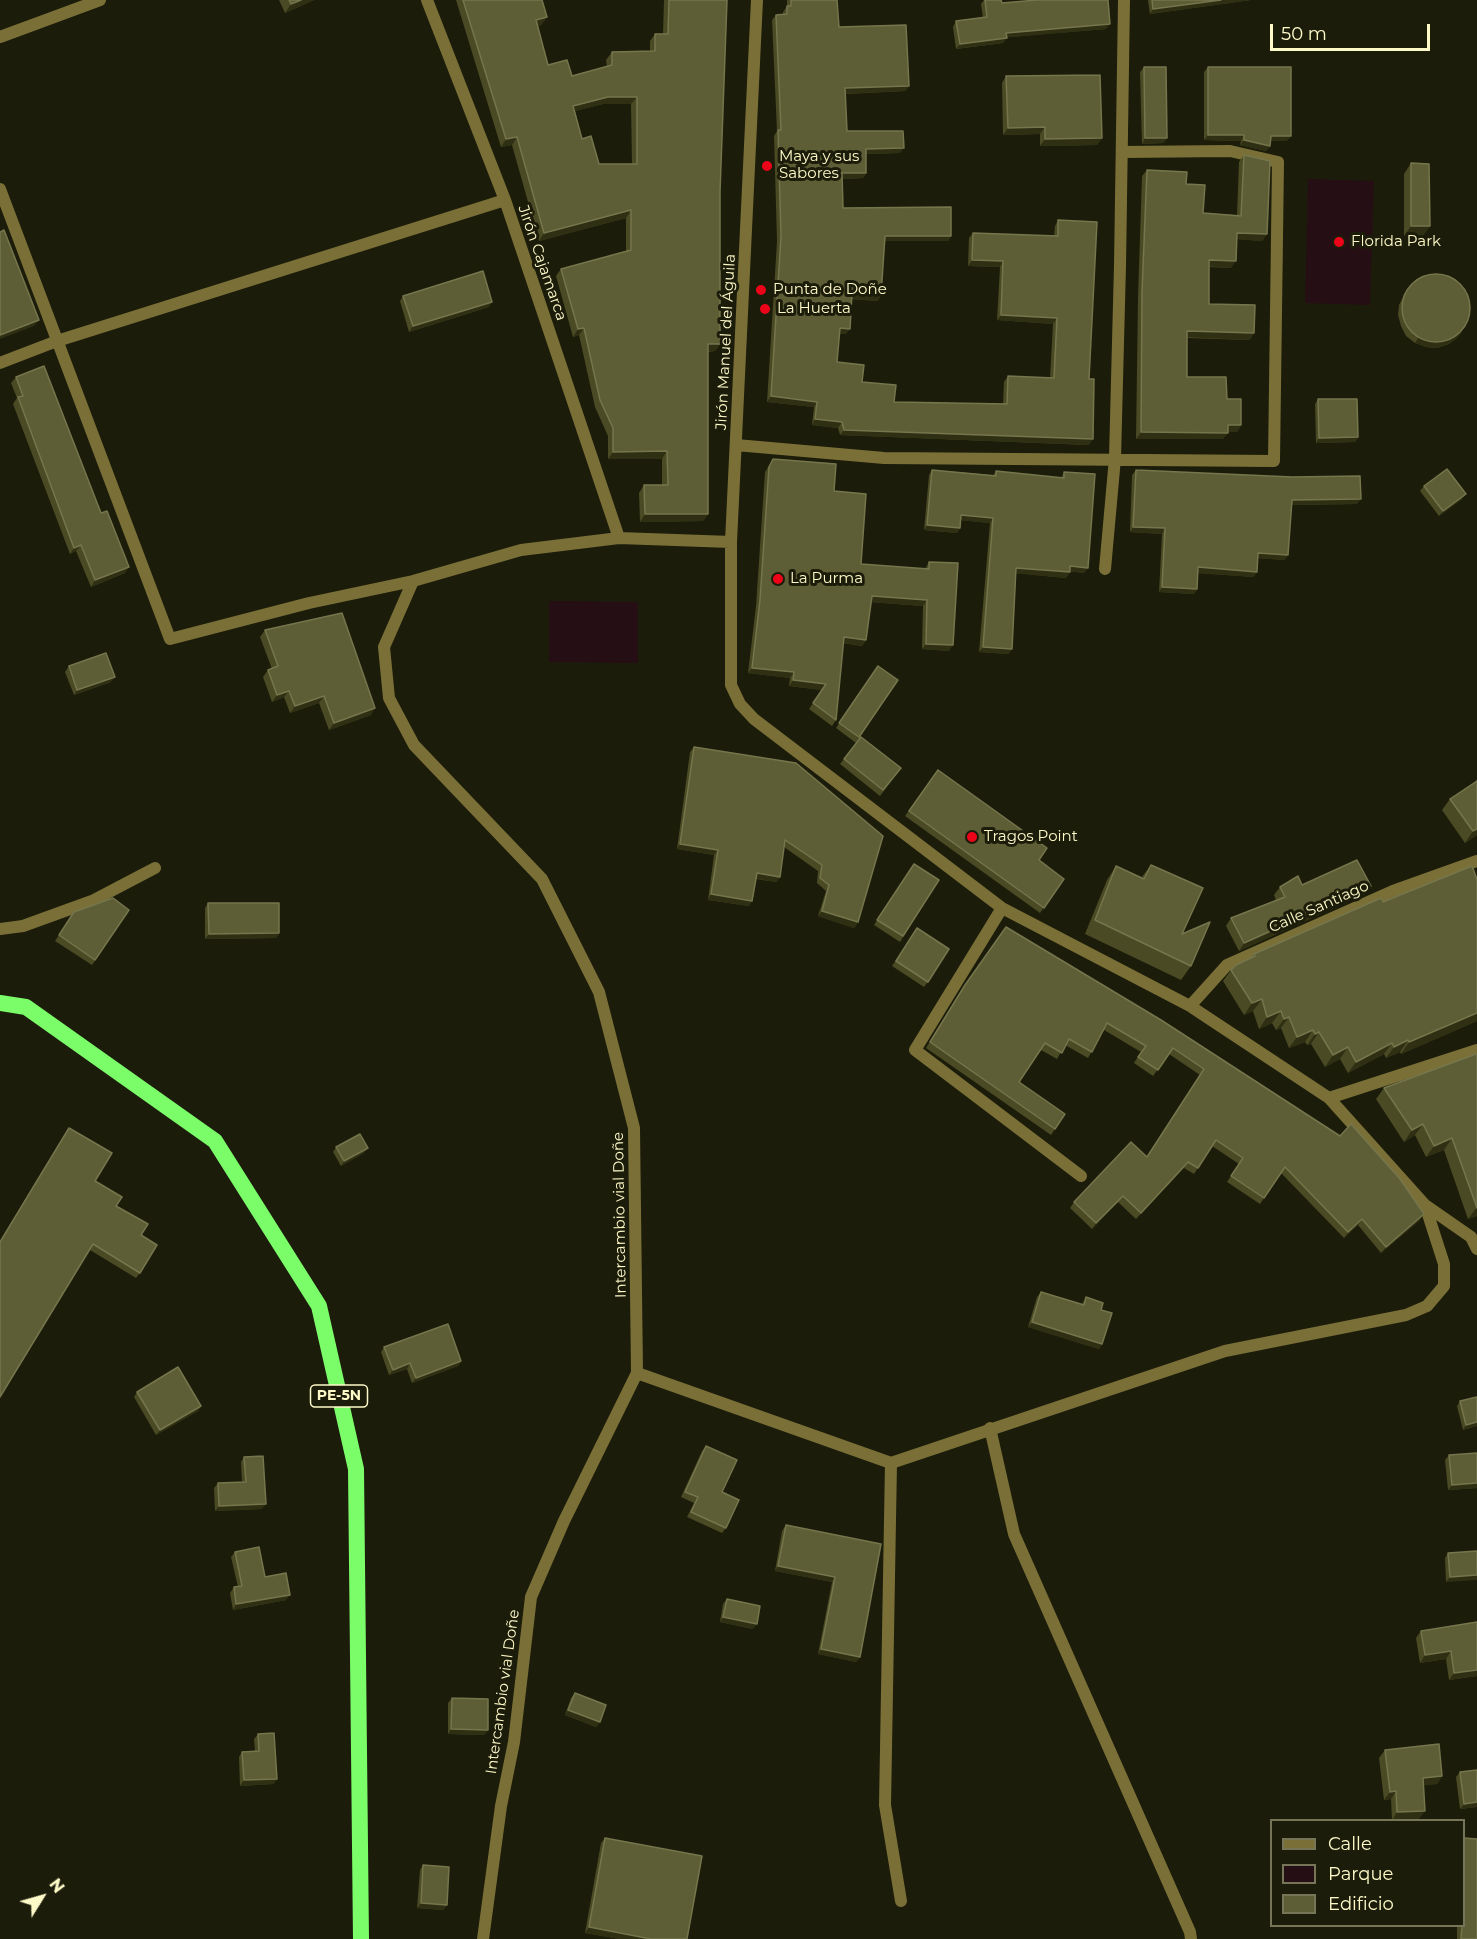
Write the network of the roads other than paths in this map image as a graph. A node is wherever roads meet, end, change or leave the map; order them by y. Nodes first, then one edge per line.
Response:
1 (100, 0) edge
2 (427, 0) edge
3 (757, 0) edge
4 (1124, 0) edge
5 (0, 36) edge
6 (1122, 152) junction
7 (0, 189) edge
8 (505, 200) junction
9 (57, 342) junction
10 (0, 363) edge
11 (736, 445) junction
12 (1115, 459) junction
13 (619, 538) junction
14 (731, 542) junction
15 (1105, 569) dead end
16 (413, 581) junction
17 (1477, 861) edge
18 (154, 868) dead end
19 (1002, 908) junction
20 (0, 929) edge
21 (0, 1003) edge
22 (1190, 1006) junction
23 (1477, 1050) edge
24 (1329, 1098) junction
25 (1081, 1176) dead end
26 (1425, 1205) junction
27 (1474, 1236) edge
28 (1477, 1249) edge
29 (637, 1373) junction
30 (990, 1428) junction
31 (891, 1462) junction
32 (901, 1901) dead end
33 (361, 1939) edge
34 (483, 1939) edge
35 (1191, 1939) edge

1 - 5 street
2 - 8 street, Jirón Cajamarca
3 - 11 street, Jirón Manuel del Águila
4 - 6 street
6 - 12 street
6 - 12 street
7 - 9 street
8 - 9 street
8 - 13 street, Jirón Cajamarca
9 - 10 street
9 - 16 street
11 - 12 street
11 - 14 street, Jirón Manuel del Águila
12 - 15 street
13 - 14 street
13 - 16 street
14 - 19 street, Jirón Manuel del Águila
16 - 29 street, Intercambio vial Doñe
17 - 22 street, Calle Santiago
18 - 20 street
19 - 22 street
19 - 25 street
21 - 33 highway, PE-5N
22 - 24 street
23 - 24 street
24 - 26 street
26 - 27 street
26 - 30 street
27 - 28 street
29 - 31 street
29 - 34 street, Intercambio vial Doñe
30 - 31 street
30 - 35 street
31 - 32 street

